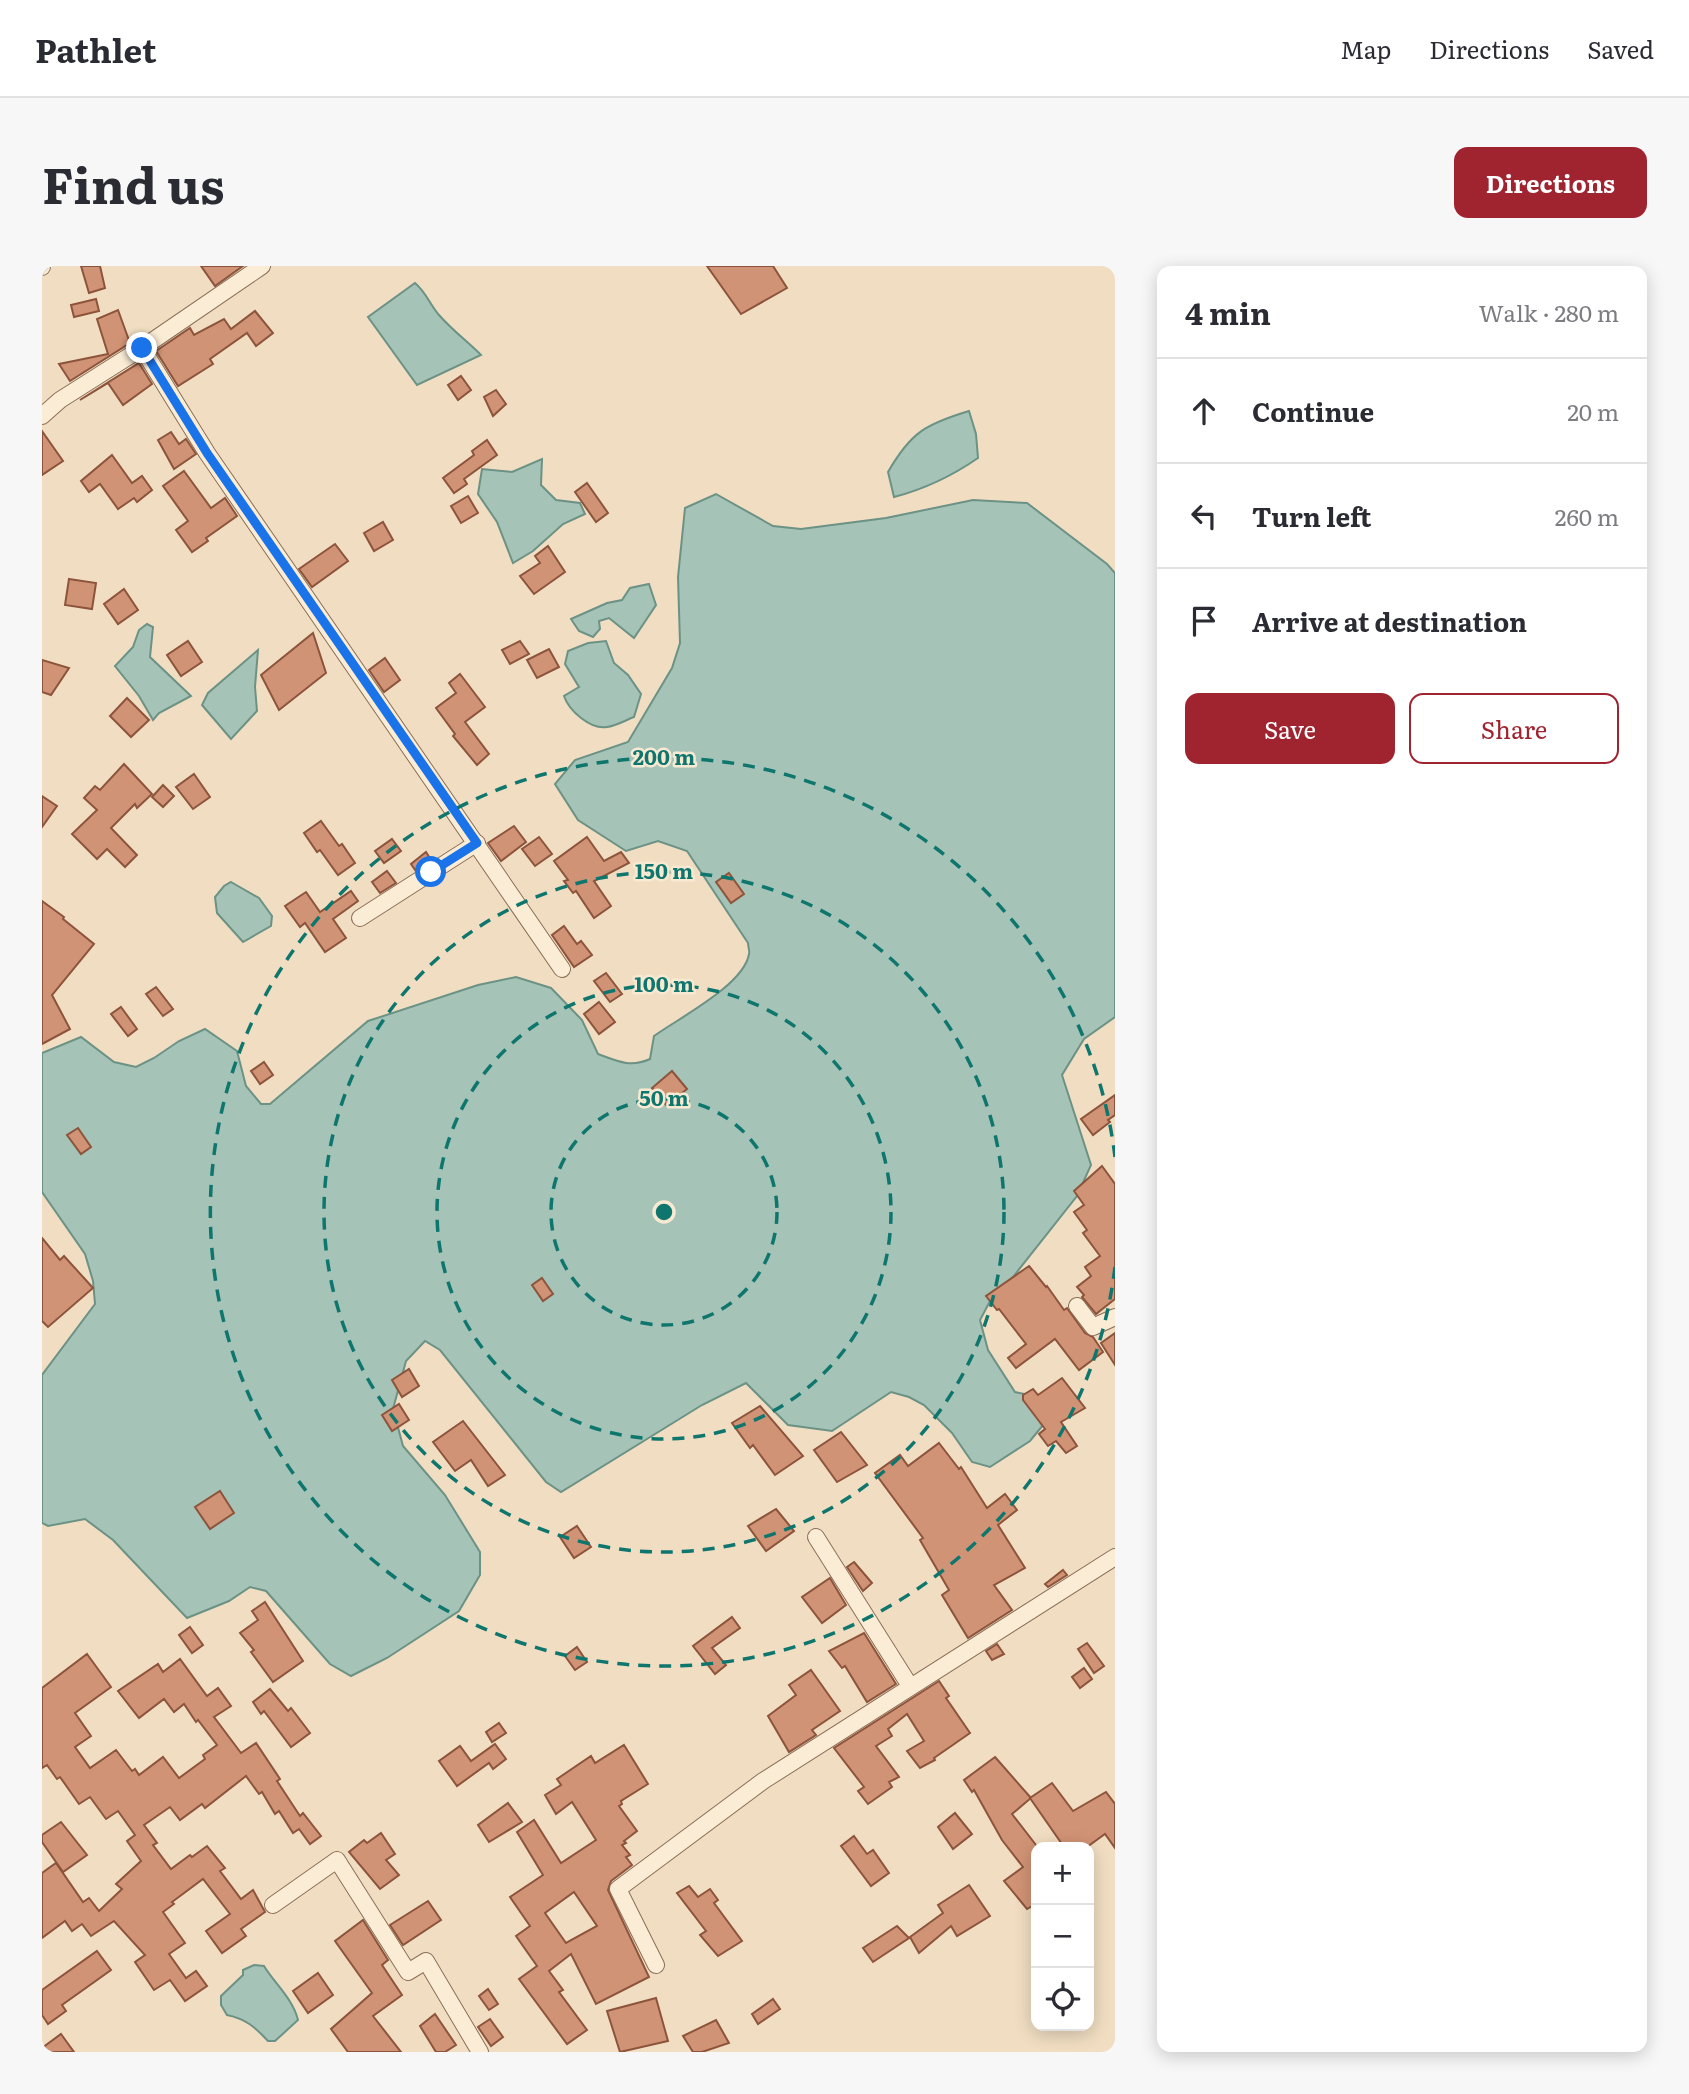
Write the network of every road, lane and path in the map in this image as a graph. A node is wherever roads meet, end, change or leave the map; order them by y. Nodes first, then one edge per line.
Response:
1 (262, 266) edge
2 (142, 348) junction
3 (42, 416) edge
4 (477, 843) junction
5 (360, 918) dead end
6 (562, 969) dead end
7 (1077, 1306) dead end
8 (1115, 1317) edge
9 (816, 1537) dead end
10 (1115, 1557) edge
11 (910, 1686) junction
12 (273, 1905) dead end
13 (656, 1965) dead end
14 (480, 2052) edge

1 - 2 street
2 - 3 street
2 - 4 street
4 - 5 street
4 - 6 street
7 - 8 street
9 - 11 street
10 - 11 street
11 - 13 street
12 - 14 street

